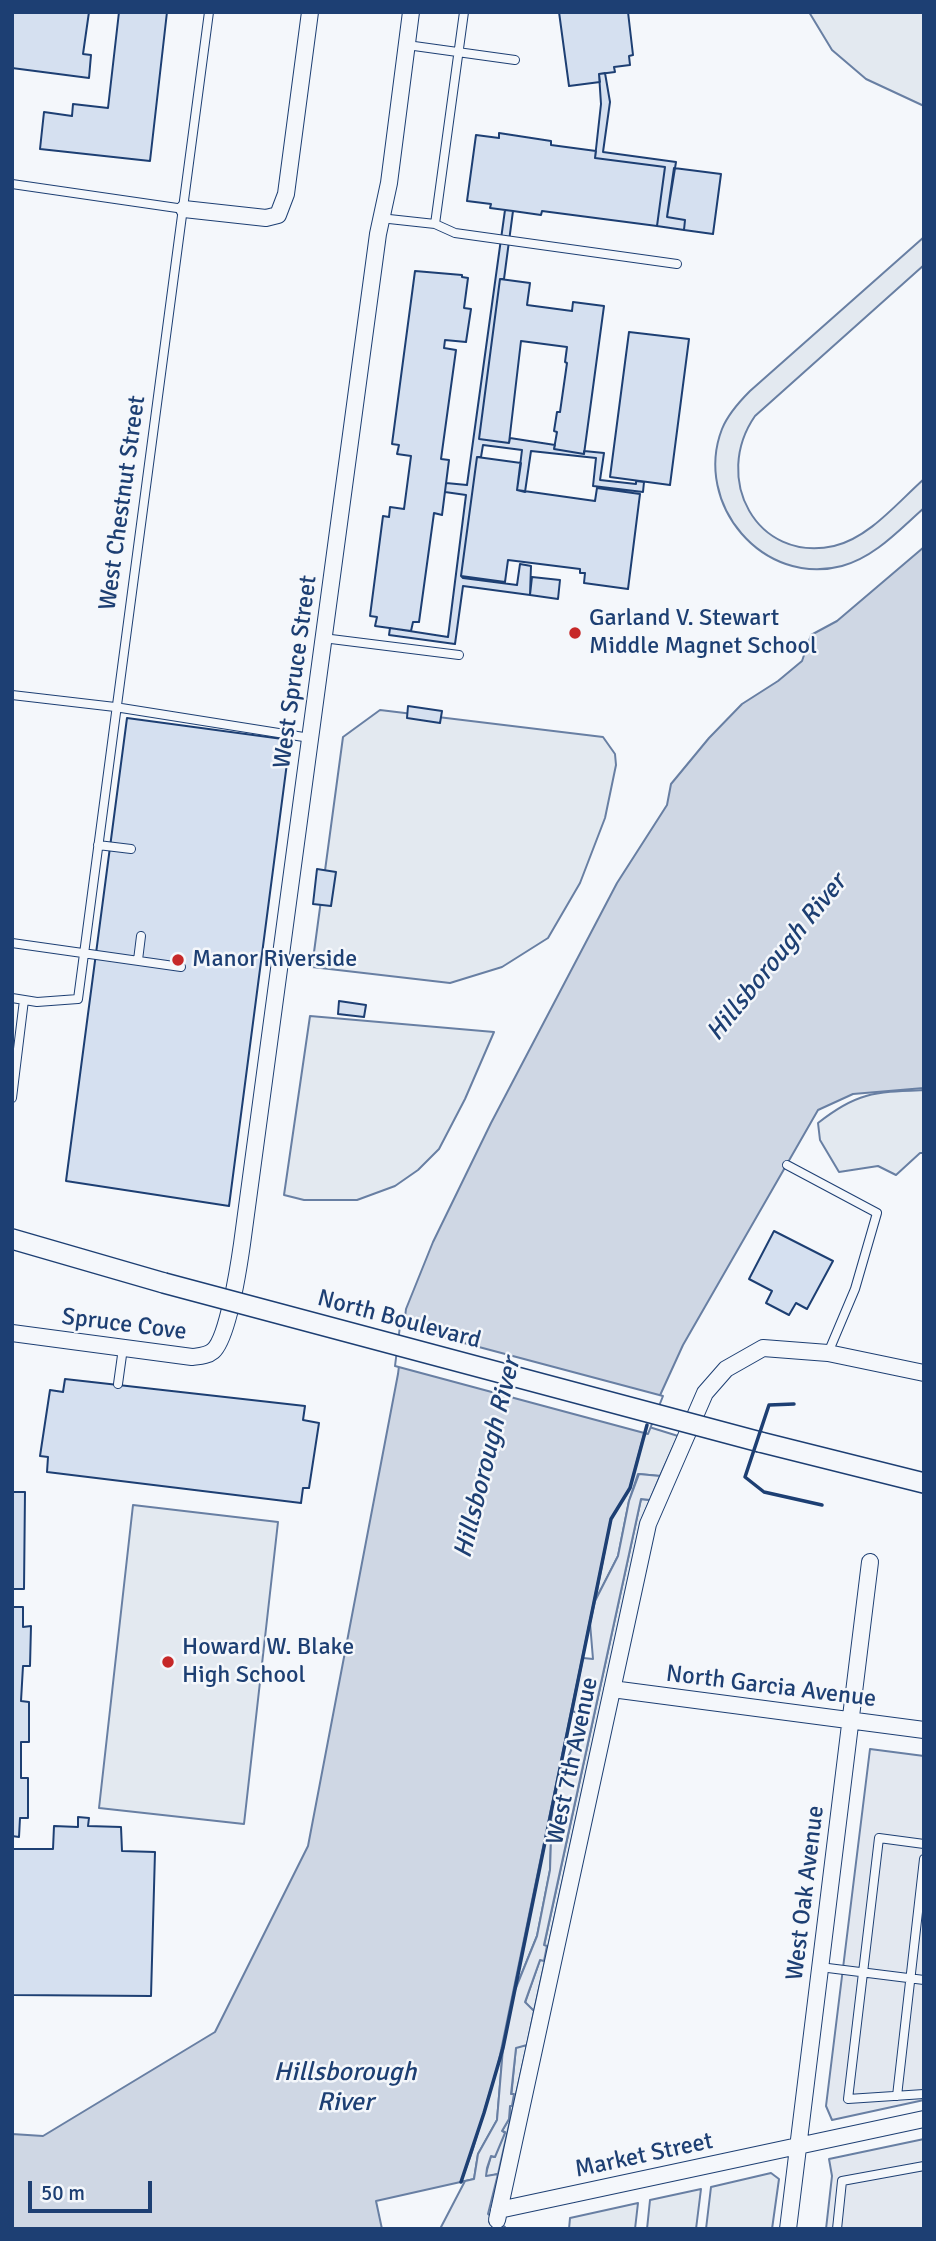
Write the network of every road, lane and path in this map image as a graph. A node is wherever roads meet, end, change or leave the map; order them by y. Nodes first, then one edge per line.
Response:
1 (209, 12) edge
2 (310, 12) edge
3 (411, 12) edge
4 (464, 12) edge
5 (407, 45) junction
6 (458, 52) junction
7 (515, 60) dead end
8 (12, 184) edge
9 (184, 209) junction
10 (380, 218) junction
11 (435, 224) junction
12 (677, 264) dead end
13 (323, 638) junction
14 (459, 655) dead end
15 (12, 695) edge
16 (115, 707) junction
17 (310, 737) junction
18 (98, 845) junction
19 (131, 849) dead end
20 (141, 936) dead end
21 (12, 943) edge
22 (84, 952) junction
23 (138, 960) junction
24 (181, 967) dead end
25 (12, 999) edge
26 (24, 1000) junction
27 (12, 1098) edge
28 (787, 1166) dead end
29 (12, 1239) edge
30 (12, 1333) edge
31 (221, 1338) joint
32 (123, 1348) junction
33 (828, 1353) junction
34 (924, 1373) edge
35 (118, 1384) dead end
36 (924, 1471) edge
37 (897, 1475) junction
38 (924, 1483) edge
39 (924, 1490) edge
40 (870, 1562) dead end
41 (612, 1689) junction
42 (850, 1720) junction
43 (924, 1730) edge
44 (924, 1844) edge
45 (924, 1859) edge
46 (820, 1967) junction
47 (863, 1972) junction
48 (910, 1978) junction
49 (924, 1980) edge
50 (924, 2094) edge
51 (897, 2096) junction
52 (924, 2119) edge
53 (798, 2147) junction
54 (924, 2166) edge
55 (498, 2215) joint
56 (788, 2229) edge
57 (837, 2229) edge

1 - 9 lane, West Chestnut Street
2 - 9 street
3 - 5 street, West Spruce Street
4 - 6 lane
5 - 6 lane
5 - 10 street, West Spruce Street
6 - 7 lane
6 - 11 lane
8 - 9 lane
9 - 16 lane, West Chestnut Street
10 - 11 lane
10 - 13 street, West Spruce Street
11 - 12 lane
13 - 14 lane
13 - 17 street, West Spruce Street
15 - 16 lane
16 - 17 lane
16 - 18 lane, West Chestnut Street
17 - 31 street, West Spruce Street
18 - 19 lane
18 - 22 lane, West Chestnut Street
20 - 23 lane
21 - 22 lane
22 - 23 lane
22 - 26 lane, West Chestnut Street
23 - 24 lane
25 - 26 lane
26 - 27 lane
28 - 33 lane
29 - 37 street, North Boulevard, bridge
30 - 32 street, Spruce Cove
31 - 32 street, Spruce Cove
32 - 35 lane
33 - 34 street
33 - 41 street, West 7th Avenue
36 - 37 street, North Boulevard
37 - 38 street, North Boulevard
37 - 39 street
40 - 42 street, West Oak Avenue
41 - 42 street, North Garcia Avenue
41 - 55 street, West 7th Avenue
42 - 43 street, North Garcia Avenue
42 - 46 street, West Oak Avenue
44 - 47 lane
45 - 48 lane
46 - 47 lane
46 - 53 street, West Oak Avenue
47 - 48 lane
47 - 51 lane
48 - 49 lane
48 - 51 lane
50 - 51 lane
52 - 53 street, Market Street
53 - 55 street, Market Street
53 - 56 street, West Oak Avenue
54 - 57 lane

